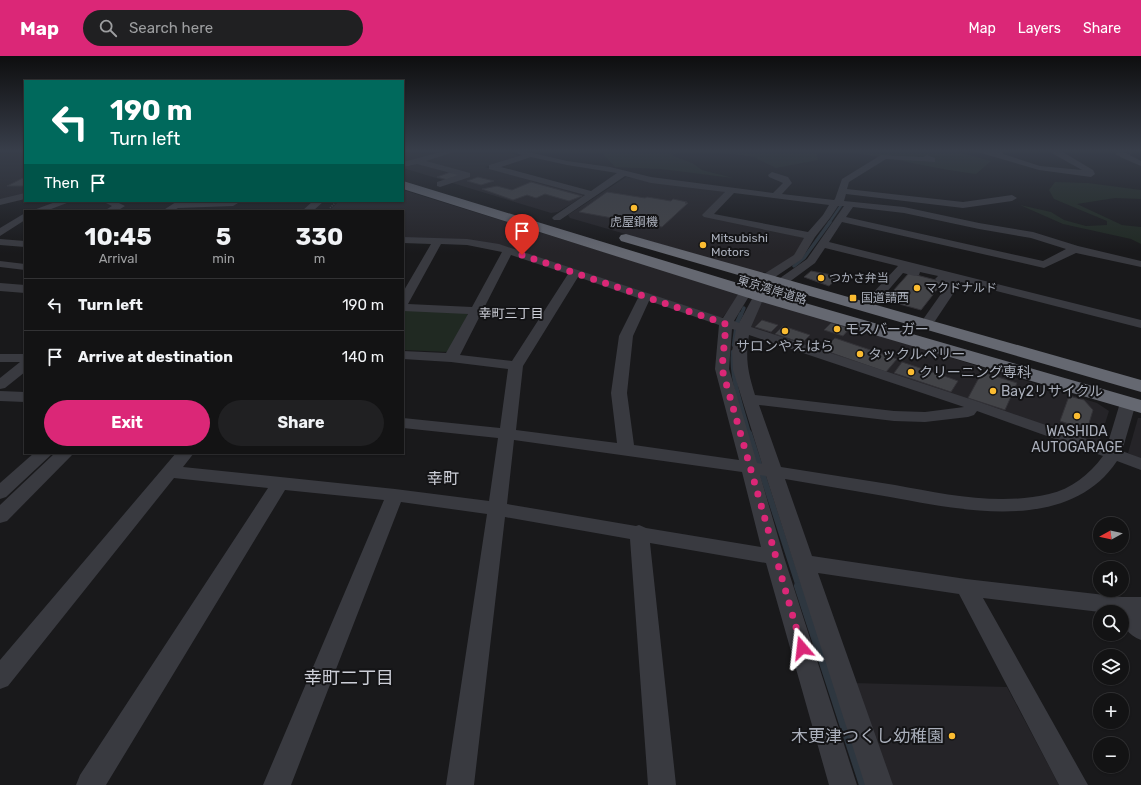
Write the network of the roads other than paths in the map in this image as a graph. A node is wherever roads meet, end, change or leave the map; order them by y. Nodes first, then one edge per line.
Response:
1 (423, 185) edge
2 (444, 185) edge
3 (559, 185) edge
4 (606, 185) edge
5 (691, 185) edge
6 (786, 185) edge
7 (844, 185) edge
8 (404, 186) edge
9 (732, 190) junction
10 (593, 194) junction
11 (24, 196) edge
12 (775, 196) junction
13 (1012, 198) dead end
14 (0, 202) edge
15 (64, 202) edge
16 (110, 202) edge
17 (234, 202) edge
18 (318, 202) edge
19 (328, 202) edge
20 (842, 204) junction
21 (39, 210) edge
22 (111, 210) edge
23 (168, 210) edge
24 (223, 210) edge
25 (309, 210) edge
26 (320, 210) edge
27 (24, 217) edge
28 (557, 218) junction
29 (0, 233) edge
30 (404, 240) edge
31 (817, 240) junction
32 (438, 241) junction
33 (0, 242) edge
34 (24, 244) edge
35 (1075, 249) junction
36 (508, 251) junction
37 (0, 264) edge
38 (1141, 264) edge
39 (24, 267) edge
40 (575, 272) junction
41 (0, 287) edge
42 (763, 287) junction
43 (24, 289) edge
44 (645, 296) junction
45 (875, 298) dead end
46 (404, 300) edge
47 (404, 307) edge
48 (477, 311) junction
49 (930, 318) dead end
50 (1141, 324) edge
51 (735, 327) junction
52 (404, 355) edge
53 (0, 358) edge
54 (24, 358) edge
55 (451, 358) junction
56 (24, 366) edge
57 (516, 366) junction
58 (0, 385) edge
59 (1141, 386) edge
60 (0, 396) edge
61 (24, 397) edge
62 (749, 399) junction
63 (1137, 404) edge
64 (974, 405) junction
65 (404, 423) edge
66 (507, 433) junction
67 (626, 449) junction
68 (43, 454) edge
69 (64, 454) edge
70 (185, 454) edge
71 (1113, 454) junction
72 (1141, 464) edge
73 (761, 470) junction
74 (170, 472) junction
75 (280, 483) junction
76 (0, 493) edge
77 (396, 495) junction
78 (497, 509) junction
79 (0, 516) edge
80 (639, 532) junction
81 (774, 557) junction
82 (804, 562) junction
83 (966, 587) junction
84 (1132, 606) edge
85 (1141, 630) edge
86 (0, 678) edge
87 (90, 785) edge
88 (277, 785) edge
89 (460, 785) edge
90 (662, 785) edge
91 (843, 785) edge
92 (879, 785) edge
93 (1074, 785) edge

1 - 63 highway, 東京湾岸道路
2 - 28 highway, 東京湾岸道路
3 - 10 street
4 - 10 street
5 - 9 street
6 - 12 street
7 - 20 street
8 - 42 highway
9 - 12 street
9 - 31 street
10 - 28 street
11 - 14 street
12 - 20 street
13 - 20 street
15 - 21 street
16 - 22 street
17 - 23 street
17 - 24 street
18 - 25 street
19 - 26 street
20 - 31 street
20 - 35 street
20 - 35 street
27 - 29 street
28 - 42 highway, 東京湾岸道路
30 - 32 street
31 - 42 street
31 - 50 street
32 - 36 street
32 - 46 street
33 - 34 street
35 - 38 street
36 - 40 street
36 - 48 street
37 - 39 street
40 - 44 street
40 - 57 street
41 - 43 street
42 - 51 street
42 - 59 highway, 東京湾岸道路
42 - 63 highway
44 - 51 street
44 - 67 street
45 - 49 street
47 - 48 street
48 - 55 street
51 - 62 street
51 - 64 street
51 - 73 street
52 - 55 street
53 - 54 street
55 - 57 street
56 - 58 street
57 - 66 street
60 - 61 street
62 - 64 street
62 - 73 street
63 - 71 street
64 - 71 street
65 - 66 street
66 - 67 street
66 - 78 street
67 - 73 street
68 - 76 street
69 - 79 street
70 - 74 street
71 - 72 street
71 - 73 street
73 - 81 street
73 - 82 street
74 - 75 street
74 - 86 street
75 - 77 street
75 - 87 street
77 - 78 street
77 - 88 street
78 - 80 street
78 - 89 street
80 - 81 street
80 - 90 street
81 - 91 street
82 - 83 street
82 - 92 street
83 - 84 street
83 - 93 street
84 - 85 street

